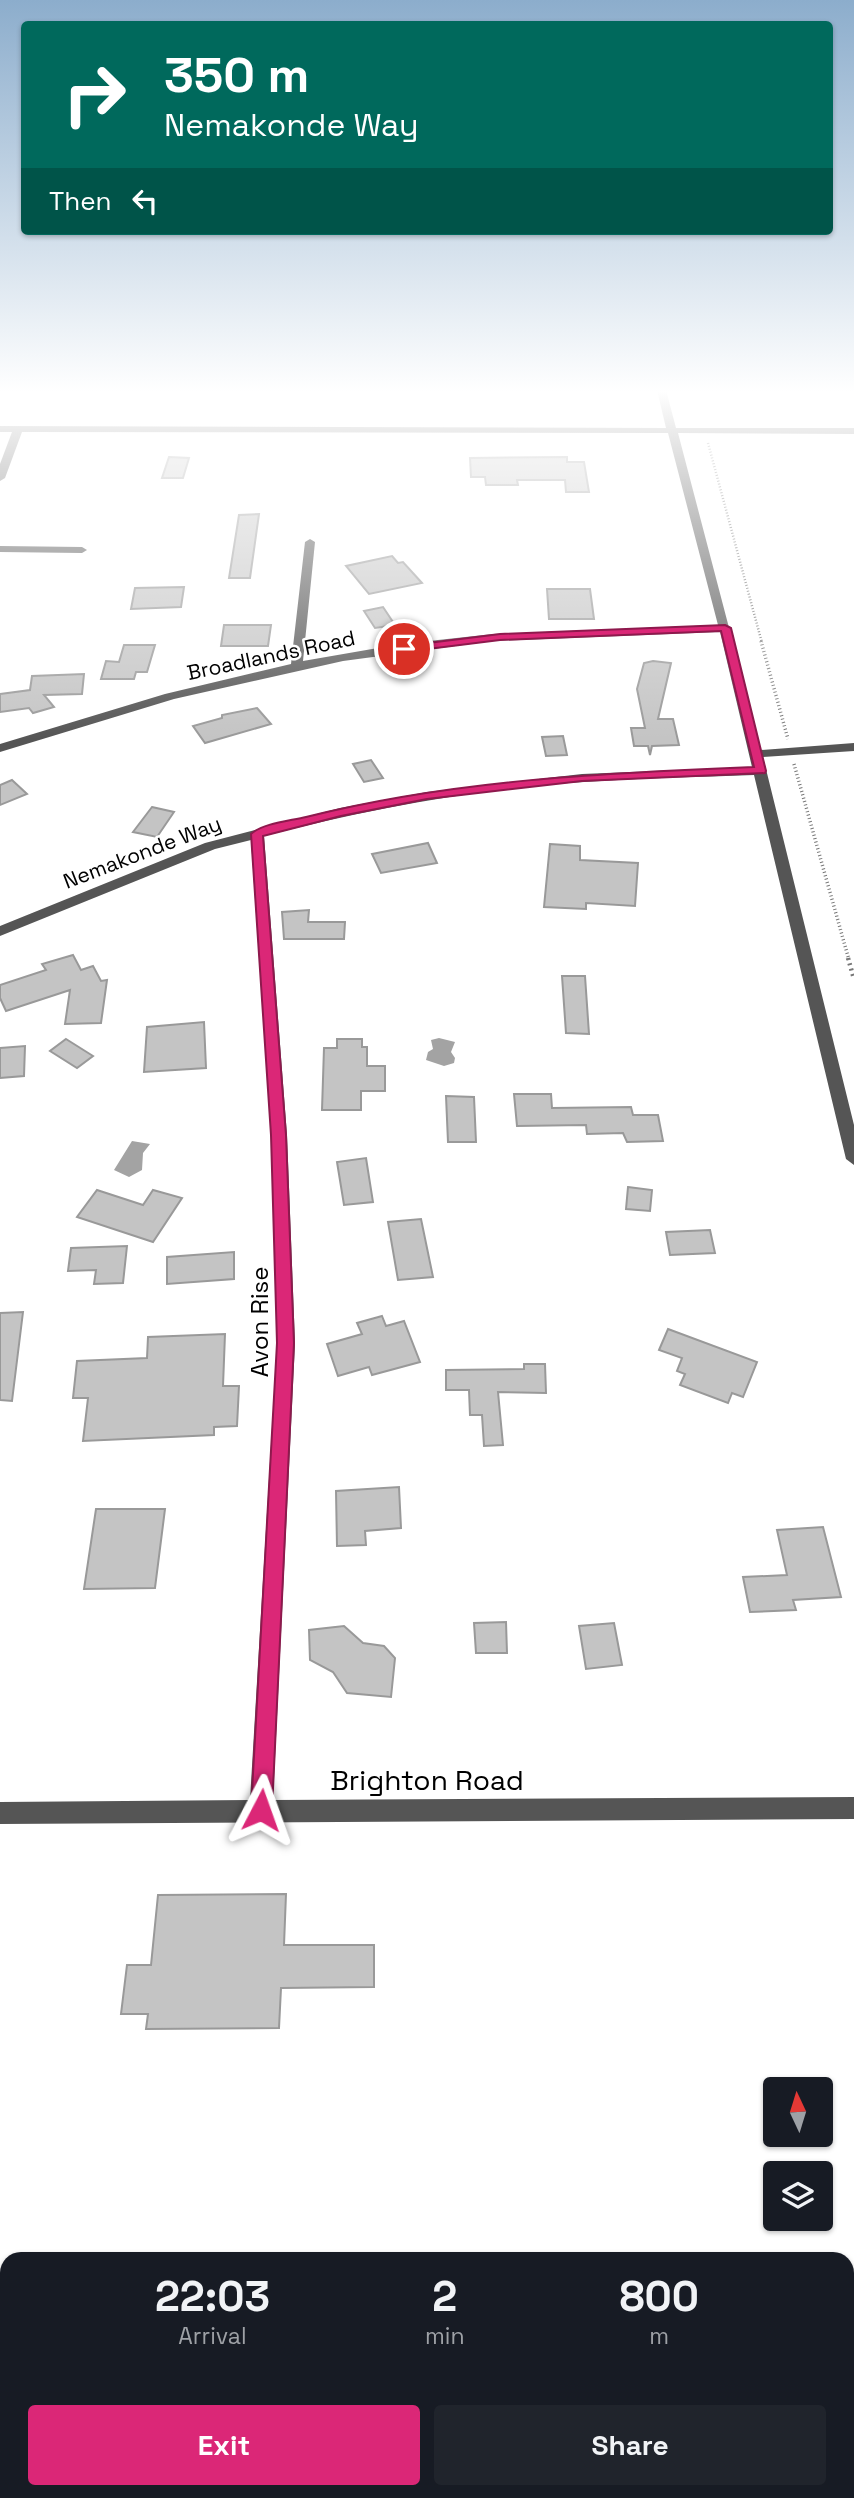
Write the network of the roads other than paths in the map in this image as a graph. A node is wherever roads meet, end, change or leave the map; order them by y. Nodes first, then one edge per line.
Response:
1 (691, 507) edge
2 (310, 542) dead end
3 (0, 550) edge
4 (82, 550) dead end
5 (725, 628) junction
6 (297, 665) junction
7 (854, 747) edge
8 (0, 748) edge
9 (756, 754) junction
10 (760, 771) junction
11 (257, 834) junction
12 (0, 931) edge
13 (854, 1159) edge
14 (854, 1808) edge
15 (261, 1810) junction
16 (0, 1813) edge

1 - 5 street
2 - 6 street
3 - 4 street
5 - 6 street, Broadlands Road
5 - 9 street
6 - 8 street, Broadlands Road
7 - 9 street
9 - 10 street
10 - 11 street, Nemakonde Way
10 - 13 street
11 - 12 street, Nemakonde Way
11 - 15 street, Avon Rise
14 - 15 street, Brighton Road
15 - 16 street, Brighton Road

